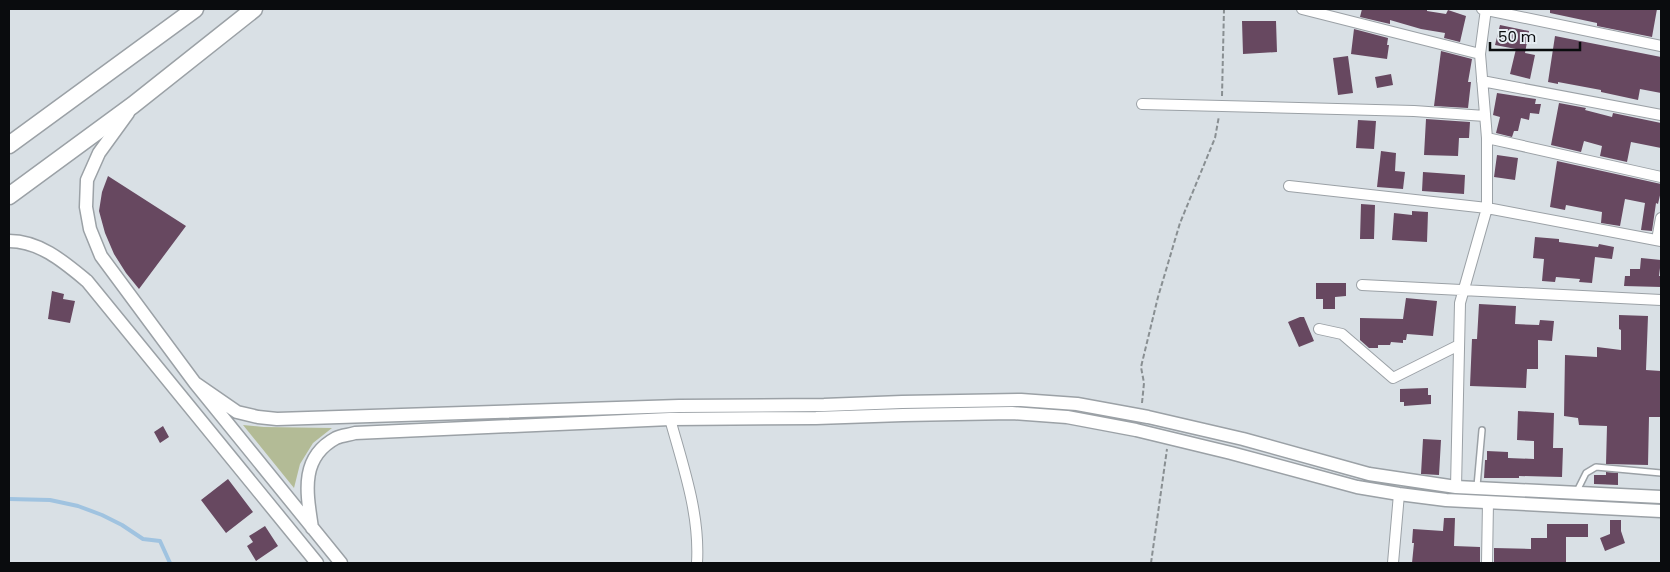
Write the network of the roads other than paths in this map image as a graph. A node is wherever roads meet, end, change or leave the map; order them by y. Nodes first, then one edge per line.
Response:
1 (195, 9) edge
2 (254, 9) edge
3 (1302, 9) edge
4 (1485, 9) edge
5 (1661, 46) edge
6 (1480, 54) junction
7 (1482, 81) junction
8 (1142, 104) dead end
9 (133, 105) junction
10 (1661, 115) edge
11 (1485, 116) junction
12 (1487, 138) junction
13 (9, 145) edge
14 (1661, 177) edge
15 (1289, 186) dead end
16 (9, 196) edge
17 (1488, 208) junction
18 (1661, 218) edge
19 (9, 240) edge
20 (1659, 241) edge
21 (1362, 285) dead end
22 (1464, 290) junction
23 (1661, 300) edge
24 (138, 306) junction
25 (118, 320) junction
26 (1319, 329) dead end
27 (1459, 345) junction
28 (196, 383) junction
29 (902, 402) junction
30 (404, 414) junction
31 (903, 415) junction
32 (670, 419) junction
33 (1482, 430) dead end
34 (405, 431) junction
35 (1661, 473) edge
36 (1456, 487) junction
37 (1477, 488) junction
38 (1576, 493) junction
39 (1399, 494) junction
40 (1661, 497) edge
41 (1488, 502) junction
42 (1575, 507) junction
43 (1661, 511) edge
44 (312, 528) junction
45 (317, 563) edge
46 (340, 563) edge
47 (697, 563) edge
48 (1393, 563) edge
49 (1487, 563) edge

1 - 13 main road
2 - 9 main road
3 - 6 street
4 - 5 street
4 - 6 street
6 - 7 street
7 - 10 street
7 - 11 street
8 - 11 street
9 - 16 main road
9 - 24 street
11 - 12 street
12 - 14 street
12 - 17 street
15 - 17 street
17 - 20 street
17 - 22 street
18 - 20 street
19 - 25 street
21 - 22 street
22 - 23 street
22 - 27 street
24 - 25 street
24 - 28 street
25 - 45 street
26 - 27 street
27 - 36 street
28 - 30 street
28 - 44 street
29 - 30 street
29 - 31 street
29 - 36 street
30 - 34 street
31 - 32 street
31 - 39 street
32 - 34 street
32 - 47 street
33 - 37 lane
34 - 44 street
35 - 38 lane
36 - 37 street
37 - 38 street
38 - 40 street
38 - 42 street
39 - 41 street
39 - 48 street
41 - 42 street
41 - 49 street
42 - 43 street
44 - 46 street

